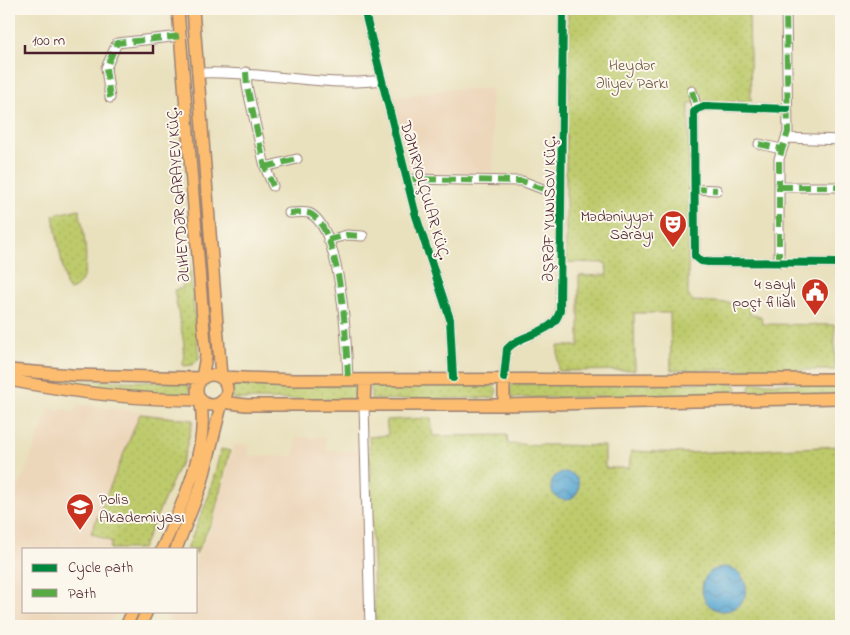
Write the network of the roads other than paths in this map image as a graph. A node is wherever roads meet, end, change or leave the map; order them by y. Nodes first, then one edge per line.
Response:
1 (178, 9) edge
2 (193, 9) edge
3 (364, 9) edge
4 (563, 9) edge
5 (786, 9) edge
6 (181, 36) junction
7 (198, 72) junction
8 (246, 72) junction
9 (381, 80) junction
10 (692, 91) dead end
11 (110, 98) dead end
12 (697, 108) junction
13 (787, 109) junction
14 (786, 138) junction
15 (841, 140) edge
16 (759, 144) dead end
17 (781, 149) junction
18 (297, 159) dead end
19 (265, 167) junction
20 (407, 179) junction
21 (273, 186) dead end
22 (780, 187) junction
23 (841, 187) edge
24 (694, 189) junction
25 (717, 190) dead end
26 (561, 196) junction
27 (289, 213) dead end
28 (209, 218) junction
29 (195, 219) junction
30 (363, 236) dead end
31 (328, 240) junction
32 (779, 263) junction
33 (841, 264) edge
34 (9, 370) edge
35 (221, 377) junction
36 (202, 378) junction
37 (453, 378) junction
38 (504, 378) junction
39 (743, 378) junction
40 (841, 379) edge
41 (9, 380) edge
42 (348, 380) junction
43 (365, 380) junction
44 (841, 398) edge
45 (200, 400) junction
46 (743, 400) junction
47 (222, 402) junction
48 (364, 405) junction
49 (504, 405) junction
50 (162, 548) edge
51 (176, 548) edge
52 (133, 612) edge
53 (147, 612) edge
54 (126, 626) edge
55 (140, 626) edge
56 (370, 626) edge

1 - 6 main road, ƏLIHEYDƏR QARAYEV KÜÇ.
2 - 7 main road, ƏLIHEYDƏR QARAYEV KÜÇ.
3 - 9 street, DƏMIRYOLÇULAR KÜÇ.
4 - 26 street, ƏŞRƏF YUNISOV KÜÇ.
5 - 13 street
6 - 11 street
6 - 29 main road, ƏLIHEYDƏR QARAYEV KÜÇ.
7 - 8 street
7 - 28 main road, ƏLIHEYDƏR QARAYEV KÜÇ.
8 - 9 street
8 - 19 street
9 - 20 street, DƏMIRYOLÇULAR KÜÇ.
10 - 12 street
12 - 13 street
12 - 24 street
13 - 14 street
14 - 15 street
14 - 17 street
16 - 17 street
17 - 22 street
18 - 19 street
19 - 21 street
20 - 26 street
20 - 37 street, DƏMIRYOLÇULAR KÜÇ.
22 - 23 street
22 - 32 street
24 - 25 street
24 - 32 street
26 - 38 street, ƏŞRƏF YUNISOV KÜÇ.
27 - 31 street
28 - 29 main road
28 - 35 main road, ƏLIHEYDƏR QARAYEV KÜÇ.
29 - 36 main road, ƏLIHEYDƏR QARAYEV KÜÇ.
30 - 31 street
31 - 42 street
32 - 33 street
34 - 36 main road
35 - 36 main road
35 - 42 main road
35 - 47 main road
36 - 45 main road
37 - 38 main road
37 - 43 main road
38 - 39 main road
38 - 49 main road
39 - 40 main road
39 - 46 main road
41 - 45 main road
42 - 43 main road
43 - 48 main road
44 - 46 main road
45 - 47 main road
45 - 50 main road
46 - 49 main road
47 - 48 main road
47 - 51 main road
48 - 49 main road
48 - 56 street
52 - 54 main road
53 - 55 main road

